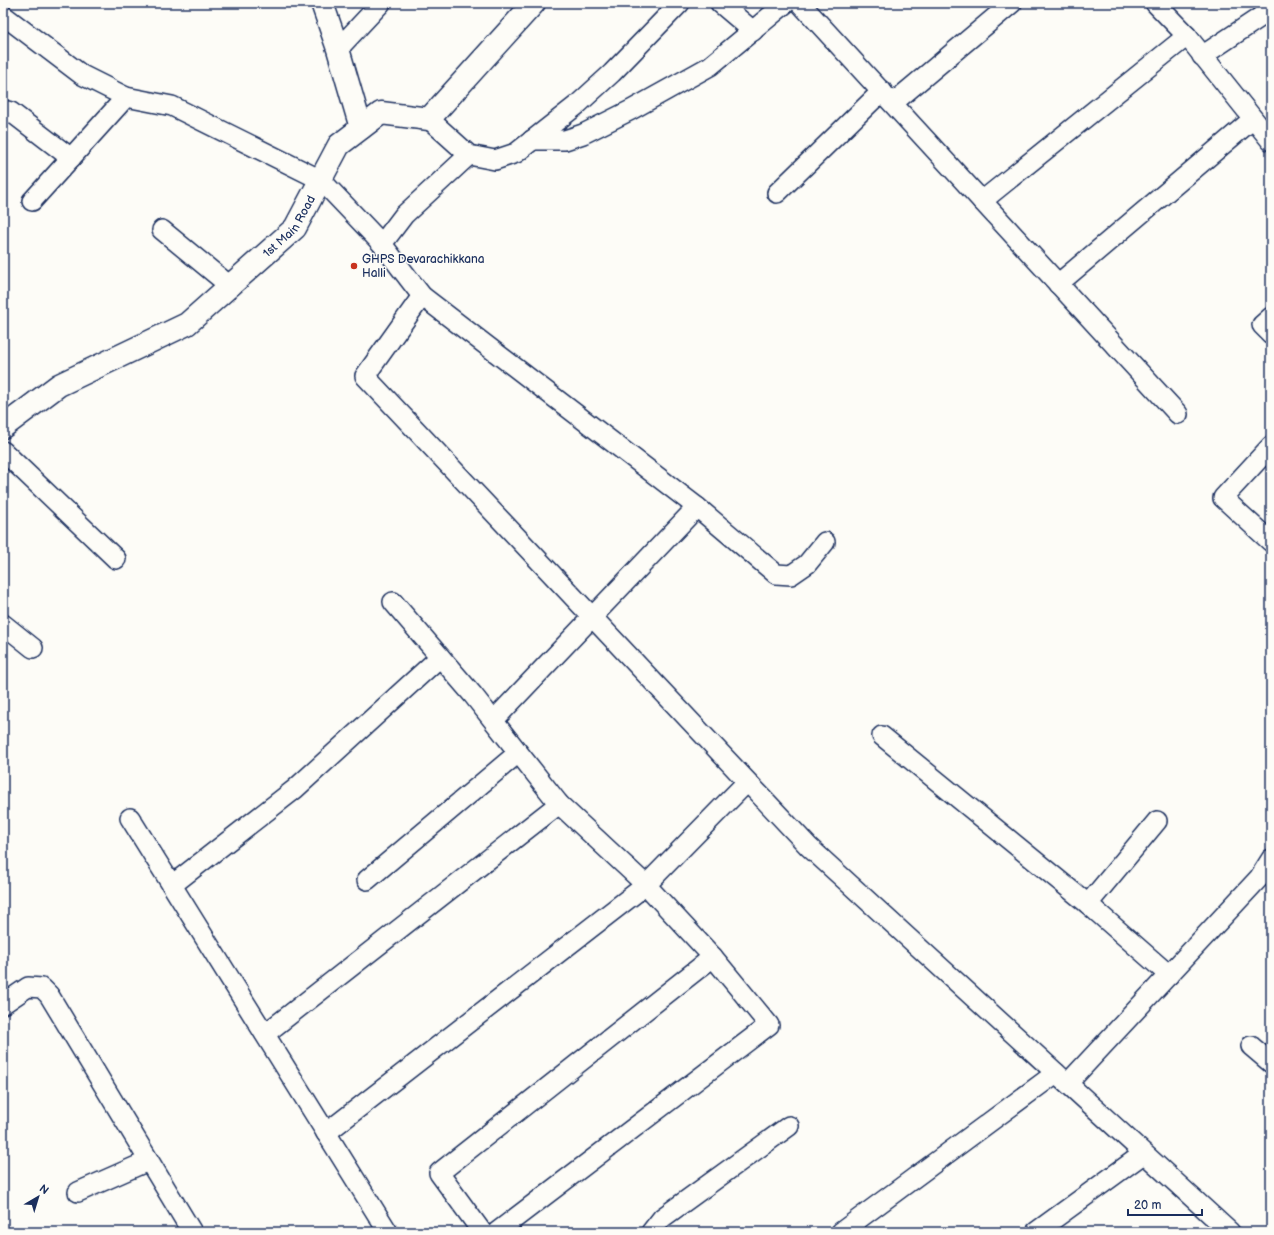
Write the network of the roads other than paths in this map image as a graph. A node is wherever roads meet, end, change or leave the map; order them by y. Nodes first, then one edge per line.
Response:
1 (322, 3) edge
2 (381, 3) edge
3 (534, 3) edge
4 (680, 3) edge
5 (720, 3) edge
6 (786, 3) edge
7 (800, 3) edge
8 (1012, 3) edge
9 (1155, 3) edge
10 (1271, 10) edge
11 (3, 15) edge
12 (753, 31) junction
13 (1187, 36) junction
14 (338, 49) junction
15 (1202, 56) junction
16 (126, 97) junction
17 (888, 97) junction
18 (3, 110) edge
19 (429, 119) junction
20 (1253, 119) junction
21 (361, 128) junction
22 (532, 140) junction
23 (1271, 141) edge
24 (469, 155) junction
25 (71, 158) junction
26 (321, 180) junction
27 (777, 194) dead end
28 (32, 201) dead end
29 (982, 201) junction
30 (162, 230) dead end
31 (382, 244) junction
32 (1058, 284) junction
33 (230, 286) junction
34 (422, 296) junction
35 (1271, 318) edge
36 (1271, 334) edge
37 (1178, 414) dead end
38 (3, 427) edge
39 (1271, 446) edge
40 (3, 451) edge
41 (697, 507) junction
42 (825, 542) dead end
43 (1271, 542) edge
44 (116, 559) dead end
45 (393, 602) dead end
46 (591, 616) junction
47 (3, 624) edge
48 (33, 648) dead end
49 (440, 657) junction
50 (494, 720) junction
51 (882, 736) dead end
52 (518, 753) junction
53 (747, 782) junction
54 (559, 804) junction
55 (130, 818) dead end
56 (1157, 821) dead end
57 (1271, 859) edge
58 (367, 880) dead end
59 (172, 885) junction
60 (646, 885) junction
61 (1088, 904) junction
62 (713, 958) junction
63 (1169, 975) junction
64 (3, 1004) edge
65 (265, 1034) junction
66 (1251, 1046) dead end
67 (1271, 1063) edge
68 (1062, 1078) junction
69 (789, 1126) dead end
70 (326, 1133) junction
71 (1143, 1154) junction
72 (148, 1161) junction
73 (78, 1192) dead end
74 (192, 1232) edge
75 (388, 1232) edge
76 (482, 1232) edge
77 (497, 1232) edge
78 (651, 1232) edge
79 (841, 1232) edge
80 (1036, 1232) edge
81 (1230, 1232) edge

1 - 14 street
2 - 14 street
3 - 19 street
4 - 22 street
5 - 12 street
6 - 12 street
7 - 17 street
8 - 17 street
9 - 13 street
10 - 15 street
11 - 16 street
12 - 22 street
13 - 15 street
13 - 29 street
14 - 21 street
15 - 20 street
16 - 25 street
16 - 26 street
17 - 27 street
17 - 29 street
18 - 25 street
19 - 21 street, 1st Main Road
19 - 24 street
20 - 23 street
20 - 32 street
21 - 26 street, 1st Main Road
22 - 24 street
24 - 31 street
25 - 28 street
26 - 31 street
26 - 33 street, 1st Main Road
29 - 32 street
30 - 33 street
31 - 34 street
32 - 37 street
33 - 38 street, 1st Main Road
34 - 41 street
34 - 46 street
35 - 36 street
39 - 43 street
40 - 44 street
41 - 42 street
41 - 46 street
45 - 49 street
46 - 50 street
46 - 53 street
47 - 48 street
49 - 50 street
49 - 59 street
50 - 52 street
51 - 61 street
52 - 54 street
52 - 58 street
53 - 60 street
53 - 68 street
54 - 60 street
54 - 65 street
55 - 59 street
56 - 61 street
57 - 63 street
59 - 65 street
60 - 62 street
60 - 70 street
61 - 63 street
62 - 76 street
62 - 77 street
63 - 68 street
64 - 72 street
65 - 70 street
66 - 67 street
68 - 71 street
68 - 79 street
69 - 78 street
70 - 75 street
71 - 80 street
71 - 81 street
72 - 73 street
72 - 74 street

